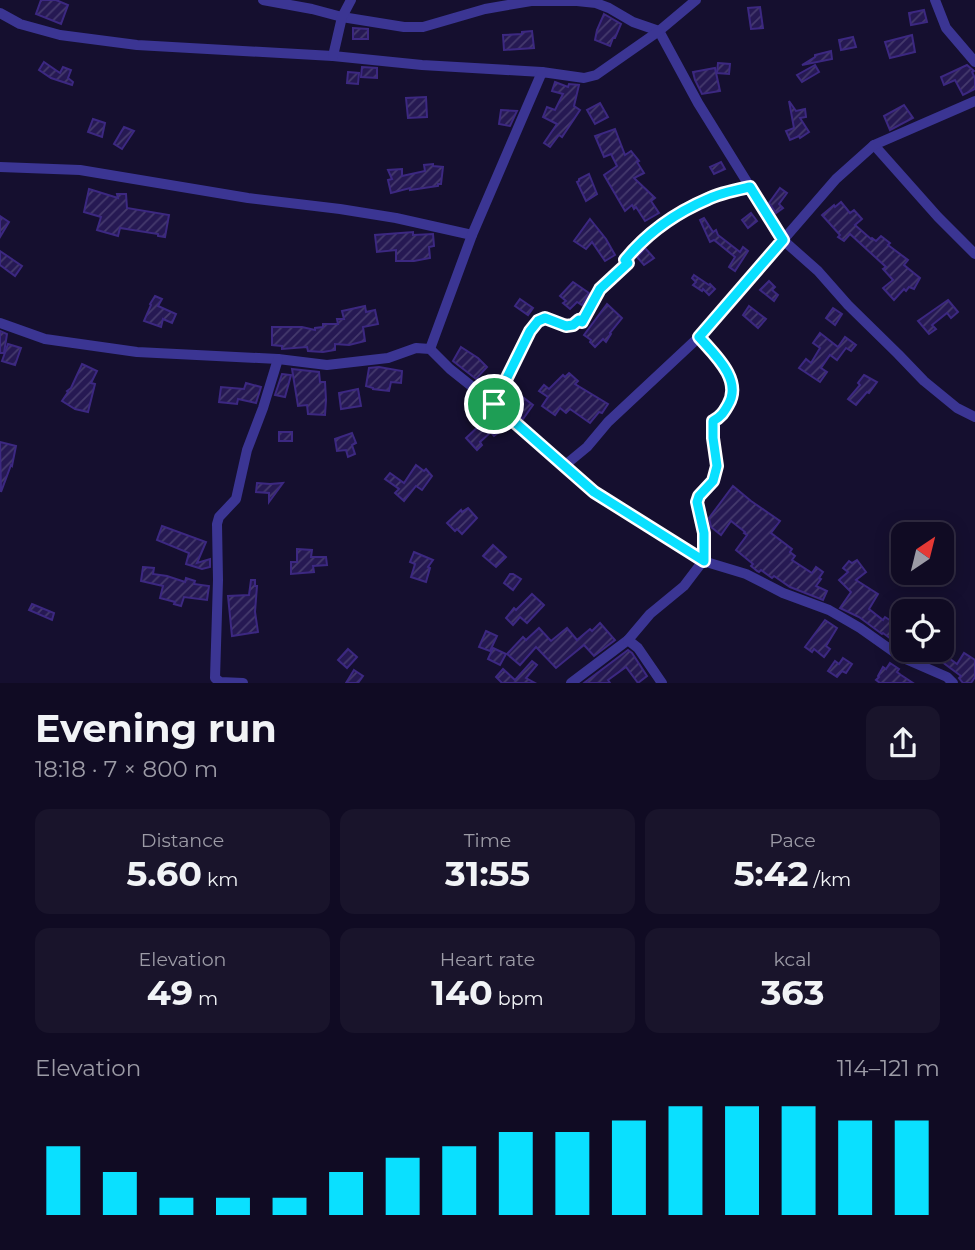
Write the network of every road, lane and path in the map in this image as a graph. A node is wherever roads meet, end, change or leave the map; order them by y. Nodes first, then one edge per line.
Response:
1 (263, 0) edge
2 (351, 0) edge
3 (696, 0) edge
4 (935, 0) edge
5 (0, 13) edge
6 (342, 17) junction
7 (659, 31) junction
8 (333, 56) junction
9 (975, 62) edge
10 (542, 72) junction
11 (975, 101) edge
12 (874, 145) junction
13 (0, 167) edge
14 (750, 187) junction
15 (472, 235) junction
16 (783, 240) junction
17 (975, 254) edge
18 (0, 323) edge
19 (699, 337) junction
20 (430, 349) junction
21 (278, 359) junction
22 (494, 404) junction
23 (975, 417) edge
24 (564, 466) junction
25 (704, 561) junction
26 (628, 640) junction
27 (655, 680) edge
28 (243, 683) edge
29 (570, 683) edge
30 (953, 683) edge

1 - 6 street
2 - 6 street
3 - 7 street
4 - 9 street
5 - 8 street
6 - 7 street
6 - 8 street
7 - 10 street
7 - 14 street
8 - 10 street
10 - 15 street
11 - 12 street
12 - 16 street
12 - 17 street
13 - 15 street
14 - 16 street
14 - 22 street
15 - 20 street
16 - 19 street
16 - 23 street
18 - 21 street
19 - 24 street
19 - 25 street
20 - 21 street
20 - 22 street
21 - 28 street
22 - 24 street
24 - 25 street
25 - 26 street
25 - 30 street
26 - 27 street
26 - 29 street

